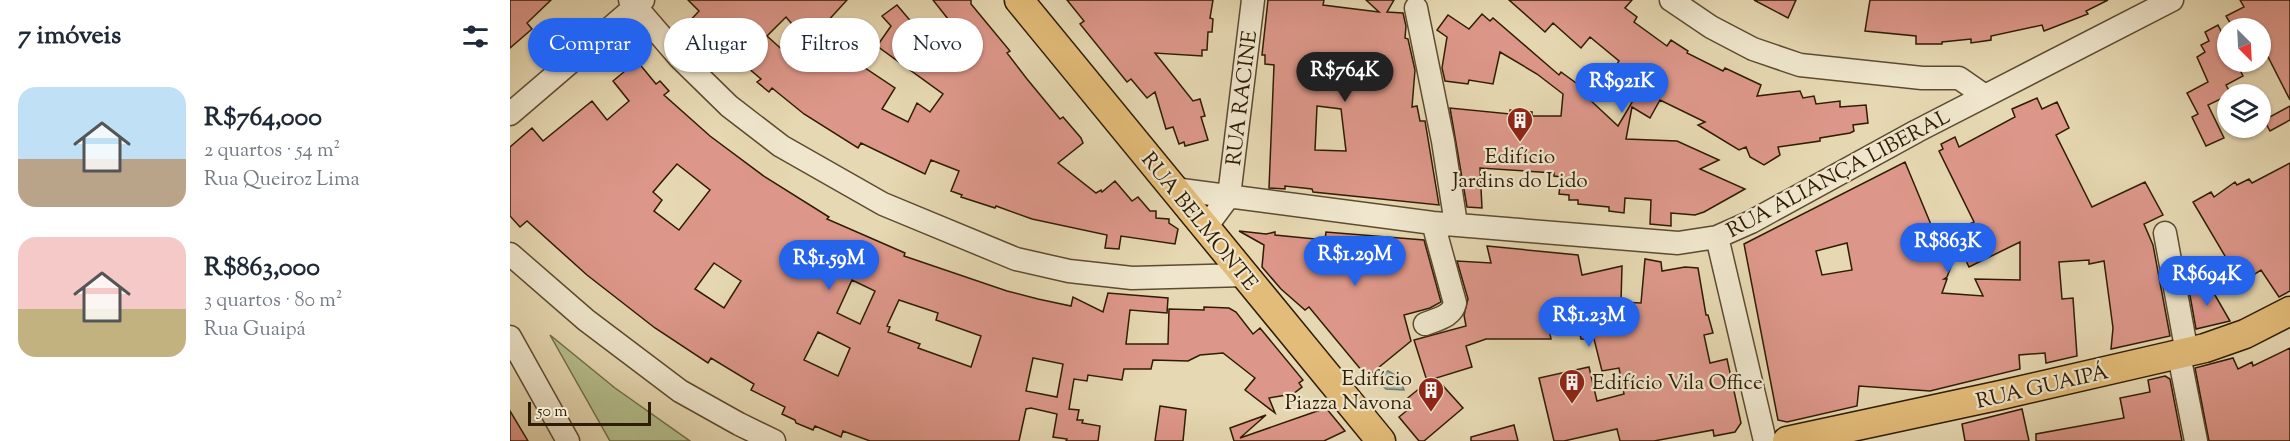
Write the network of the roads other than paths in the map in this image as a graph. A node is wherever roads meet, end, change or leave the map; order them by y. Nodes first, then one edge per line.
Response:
1 (1019, 0) edge
2 (1253, 0) edge
3 (1671, 0) edge
4 (2172, 0) edge
5 (636, 2) edge
6 (1416, 8) dead end
7 (1985, 96) junction
8 (510, 114) edge
9 (1174, 189) junction
10 (1229, 196) junction
11 (1445, 224) junction
12 (1206, 227) junction
13 (2165, 233) dead end
14 (1717, 237) junction
15 (510, 254) edge
16 (1245, 275) junction
17 (2290, 311) edge
18 (1425, 324) dead end
19 (510, 337) edge
20 (2183, 354) junction
21 (568, 441) edge
22 (774, 441) edge
23 (1381, 441) edge
24 (1765, 441) edge
25 (1787, 441) edge
26 (2196, 441) edge

1 - 9 main road, RUA BELMONTE
2 - 10 street, RUA RACINE
3 - 7 street
4 - 7 street, RUA ALIANÇA LIBERAL
5 - 8 street
5 - 16 street
6 - 11 street
7 - 14 street, RUA ALIANÇA LIBERAL
9 - 10 street, RUA ALIANÇA LIBERAL
9 - 12 main road, RUA BELMONTE
10 - 11 street, RUA ALIANÇA LIBERAL
10 - 12 street
11 - 14 street, RUA ALIANÇA LIBERAL
11 - 18 street
12 - 16 main road, RUA BELMONTE
13 - 20 street
14 - 24 street
15 - 22 street
16 - 23 main road, RUA BELMONTE
17 - 20 main road, RUA GUAIPÁ
19 - 21 street
20 - 25 main road, RUA GUAIPÁ
20 - 26 street

